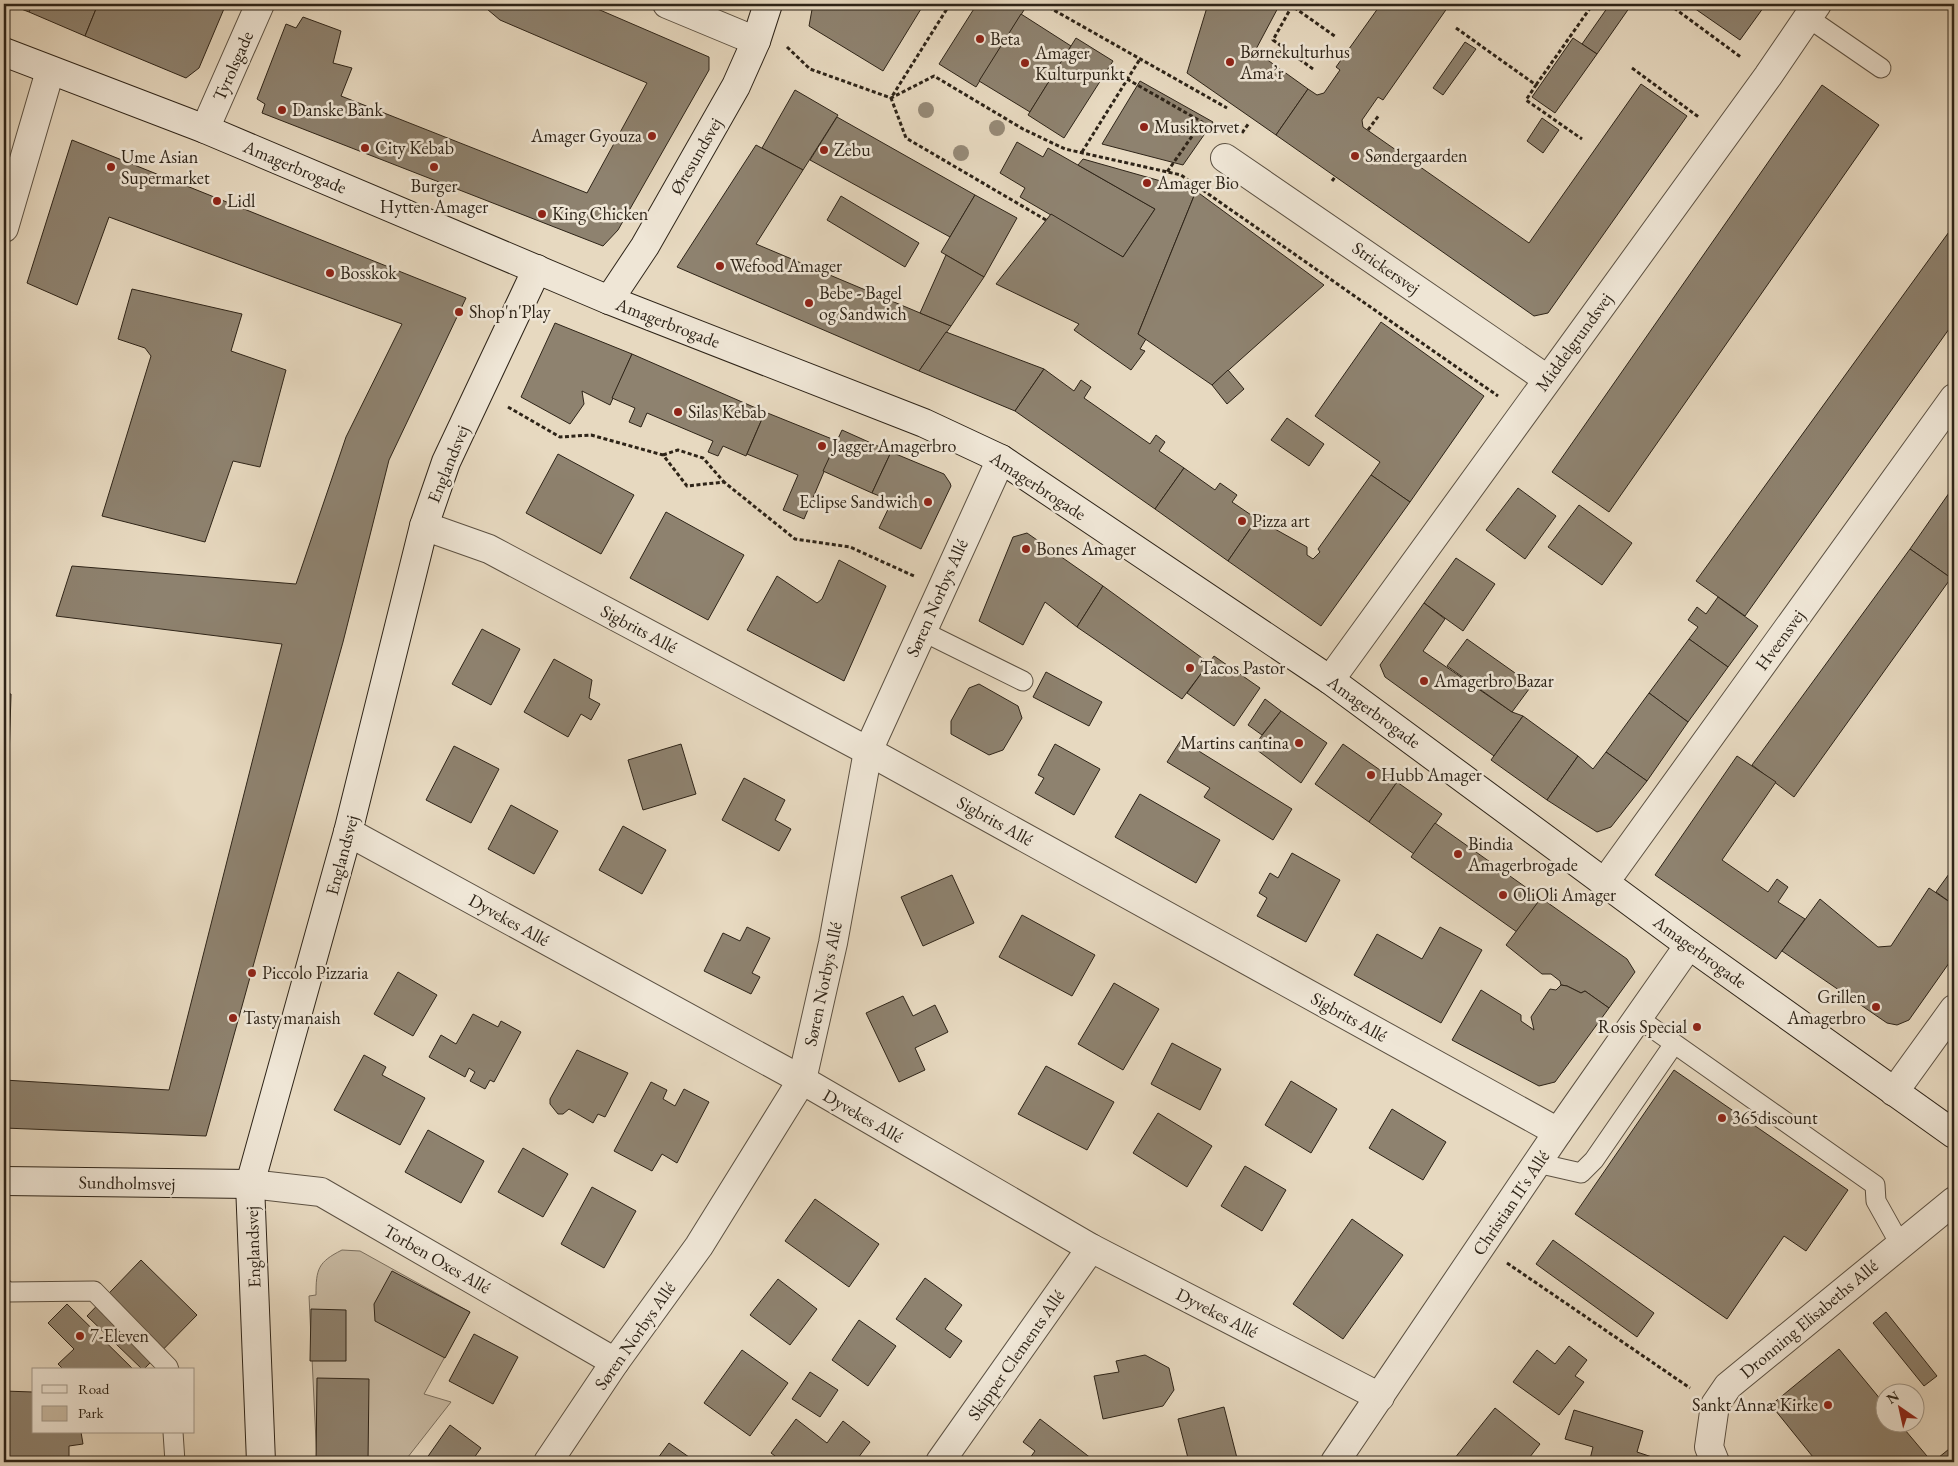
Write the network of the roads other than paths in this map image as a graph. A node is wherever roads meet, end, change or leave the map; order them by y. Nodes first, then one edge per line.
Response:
1 (260, 4) edge
2 (667, 4) edge
3 (1812, 10) edge
4 (762, 23) edge
5 (4, 52) edge
6 (1881, 68) dead end
7 (50, 71) junction
8 (205, 129) junction
9 (1225, 158) dead end
10 (4, 228) edge
11 (537, 269) junction
12 (609, 300) junction
13 (1547, 380) junction
14 (1954, 398) edge
15 (1001, 459) junction
16 (424, 526) junction
17 (922, 631) junction
18 (1024, 680) dead end
19 (1330, 680) junction
20 (868, 751) junction
21 (348, 832) junction
22 (1605, 882) junction
23 (1689, 945) junction
24 (1954, 1009) edge
25 (1638, 1018) junction
26 (1674, 1044) junction
27 (802, 1080) junction
28 (1894, 1092) junction
29 (1558, 1132) junction
30 (1954, 1134) edge
31 (1537, 1163) junction
32 (4, 1181) edge
33 (250, 1184) junction
34 (1954, 1201) edge
35 (1900, 1244) junction
36 (1091, 1248) junction
37 (4, 1289) edge
38 (615, 1362) junction
39 (168, 1368) edge
40 (1380, 1397) junction
41 (173, 1434) edge
42 (175, 1462) edge
43 (261, 1462) edge
44 (548, 1462) edge
45 (940, 1462) edge
46 (1335, 1462) edge
47 (1715, 1462) edge

1 - 8 street, Tyrolsgade
2 - 4 street
3 - 6 lane
3 - 13 street, Middelgrundsvej
4 - 12 street, Øresundsvej
5 - 7 street, Amagerbrogade
7 - 8 street, Amagerbrogade
7 - 10 street
8 - 11 street, Amagerbrogade
9 - 13 street, Strickersvej
11 - 12 street, Amagerbrogade
11 - 16 street, Englandsvej
12 - 15 street, Amagerbrogade
13 - 19 street, Middelgrundsvej
14 - 22 street, Hveensvej
15 - 17 street, Søren Norbys Allé
15 - 19 street, Amagerbrogade
16 - 20 street, Sigbrits Allé
16 - 21 street, Englandsvej
17 - 18 lane
17 - 20 street, Søren Norbys Allé
19 - 22 street, Amagerbrogade
20 - 27 street, Søren Norbys Allé
20 - 29 street, Sigbrits Allé
21 - 27 street, Dyvekes Allé
21 - 33 street, Englandsvej
22 - 23 street, Amagerbrogade
23 - 25 street, Christian II's Allé
23 - 28 street, Amagerbrogade
24 - 28 street
25 - 26 lane
25 - 29 street, Christian II's Allé
26 - 31 lane
26 - 35 lane
27 - 36 street, Dyvekes Allé
27 - 38 street, Søren Norbys Allé
28 - 30 street, Amagerbrogade
29 - 31 street, Christian II's Allé
31 - 40 street, Christian II's Allé
32 - 33 street, Sundholmsvej
33 - 38 street, Torben Oxes Allé
33 - 43 street, Englandsvej
34 - 35 street, Dronning Elisabeths Allé
35 - 47 street, Dronning Elisabeths Allé
36 - 40 street, Dyvekes Allé
36 - 45 street, Skipper Clements Allé
37 - 39 lane
38 - 44 street, Søren Norbys Allé
40 - 46 street, Christian II's Allé
41 - 42 lane

